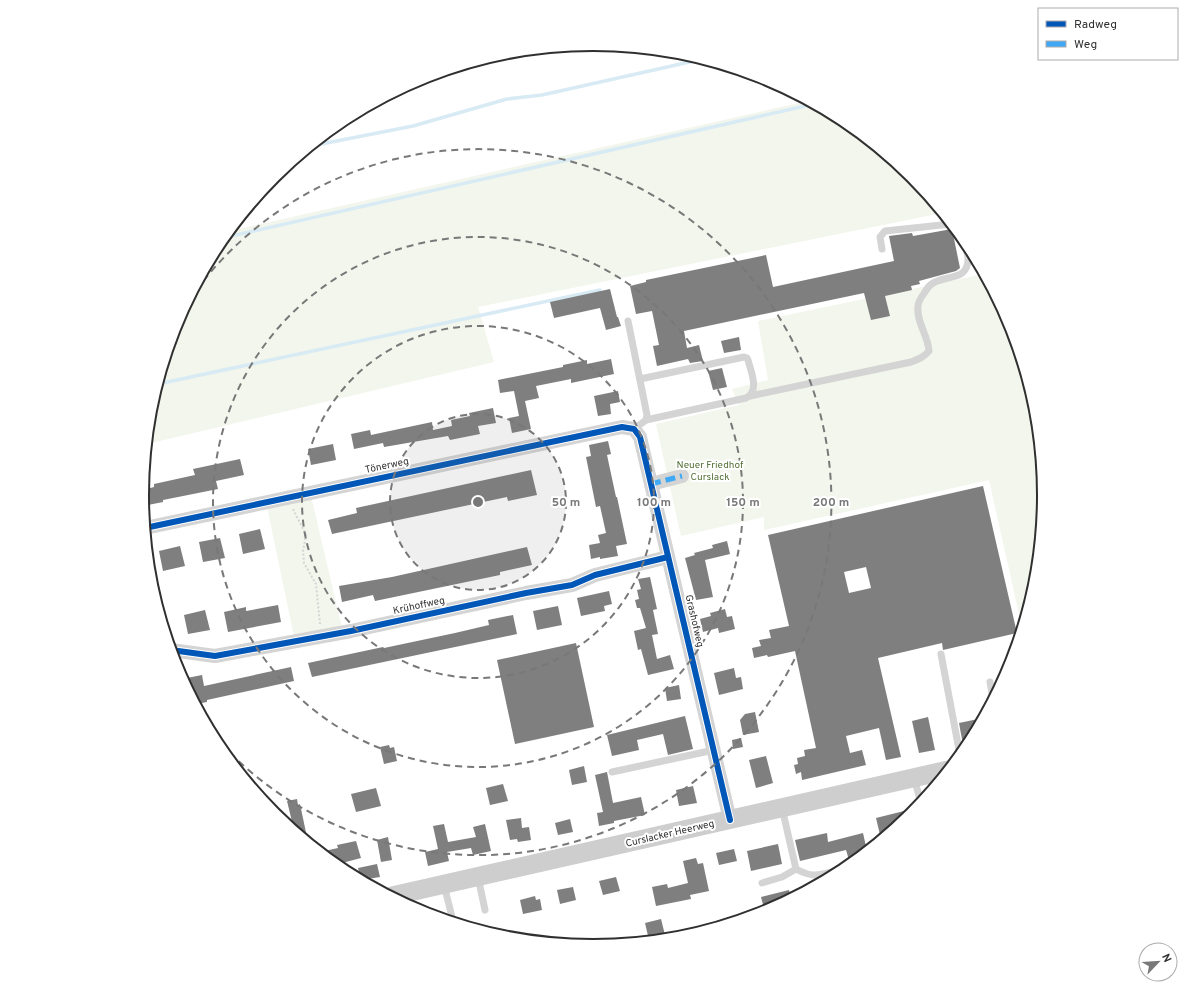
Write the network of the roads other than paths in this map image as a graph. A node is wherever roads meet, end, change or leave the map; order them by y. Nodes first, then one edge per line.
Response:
1 (945, 225) edge
2 (882, 249) dead end
3 (968, 257) edge
4 (628, 321) dead end
5 (640, 380) junction
6 (750, 396) junction
7 (646, 420) junction
8 (634, 429) junction
9 (682, 476) dead end
10 (651, 484) junction
11 (150, 527) edge
12 (668, 557) junction
13 (178, 651) edge
14 (941, 654) dead end
15 (990, 682) dead end
16 (991, 690) edge
17 (958, 747) edge
18 (714, 750) junction
19 (612, 772) dead end
20 (940, 772) edge
21 (914, 778) junction
22 (919, 797) edge
23 (782, 808) junction
24 (730, 820) junction
25 (796, 869) junction
26 (825, 873) edge
27 (478, 877) junction
28 (762, 884) dead end
29 (444, 885) junction
30 (400, 894) edge
31 (485, 910) dead end
32 (452, 916) edge

1 - 2 lane
3 - 6 lane
4 - 5 lane
5 - 6 lane
5 - 7 lane
6 - 7 lane
7 - 8 lane
8 - 10 street, Grashofweg
8 - 11 street, Tönerweg
9 - 10 street
10 - 12 street, Grashofweg
12 - 13 street, Krühoffweg
12 - 18 street, Grashofweg
14 - 17 lane
15 - 16 lane
18 - 19 lane
18 - 24 street, Grashofweg
20 - 21 main road, Curslacker Heerweg
21 - 22 lane
21 - 23 main road, Curslacker Heerweg
23 - 24 main road, Curslacker Heerweg
23 - 25 lane
24 - 27 main road, Curslacker Heerweg
25 - 26 lane
25 - 28 lane
27 - 29 main road, Curslacker Heerweg
27 - 31 lane
29 - 30 main road, Curslacker Heerweg
29 - 32 lane

